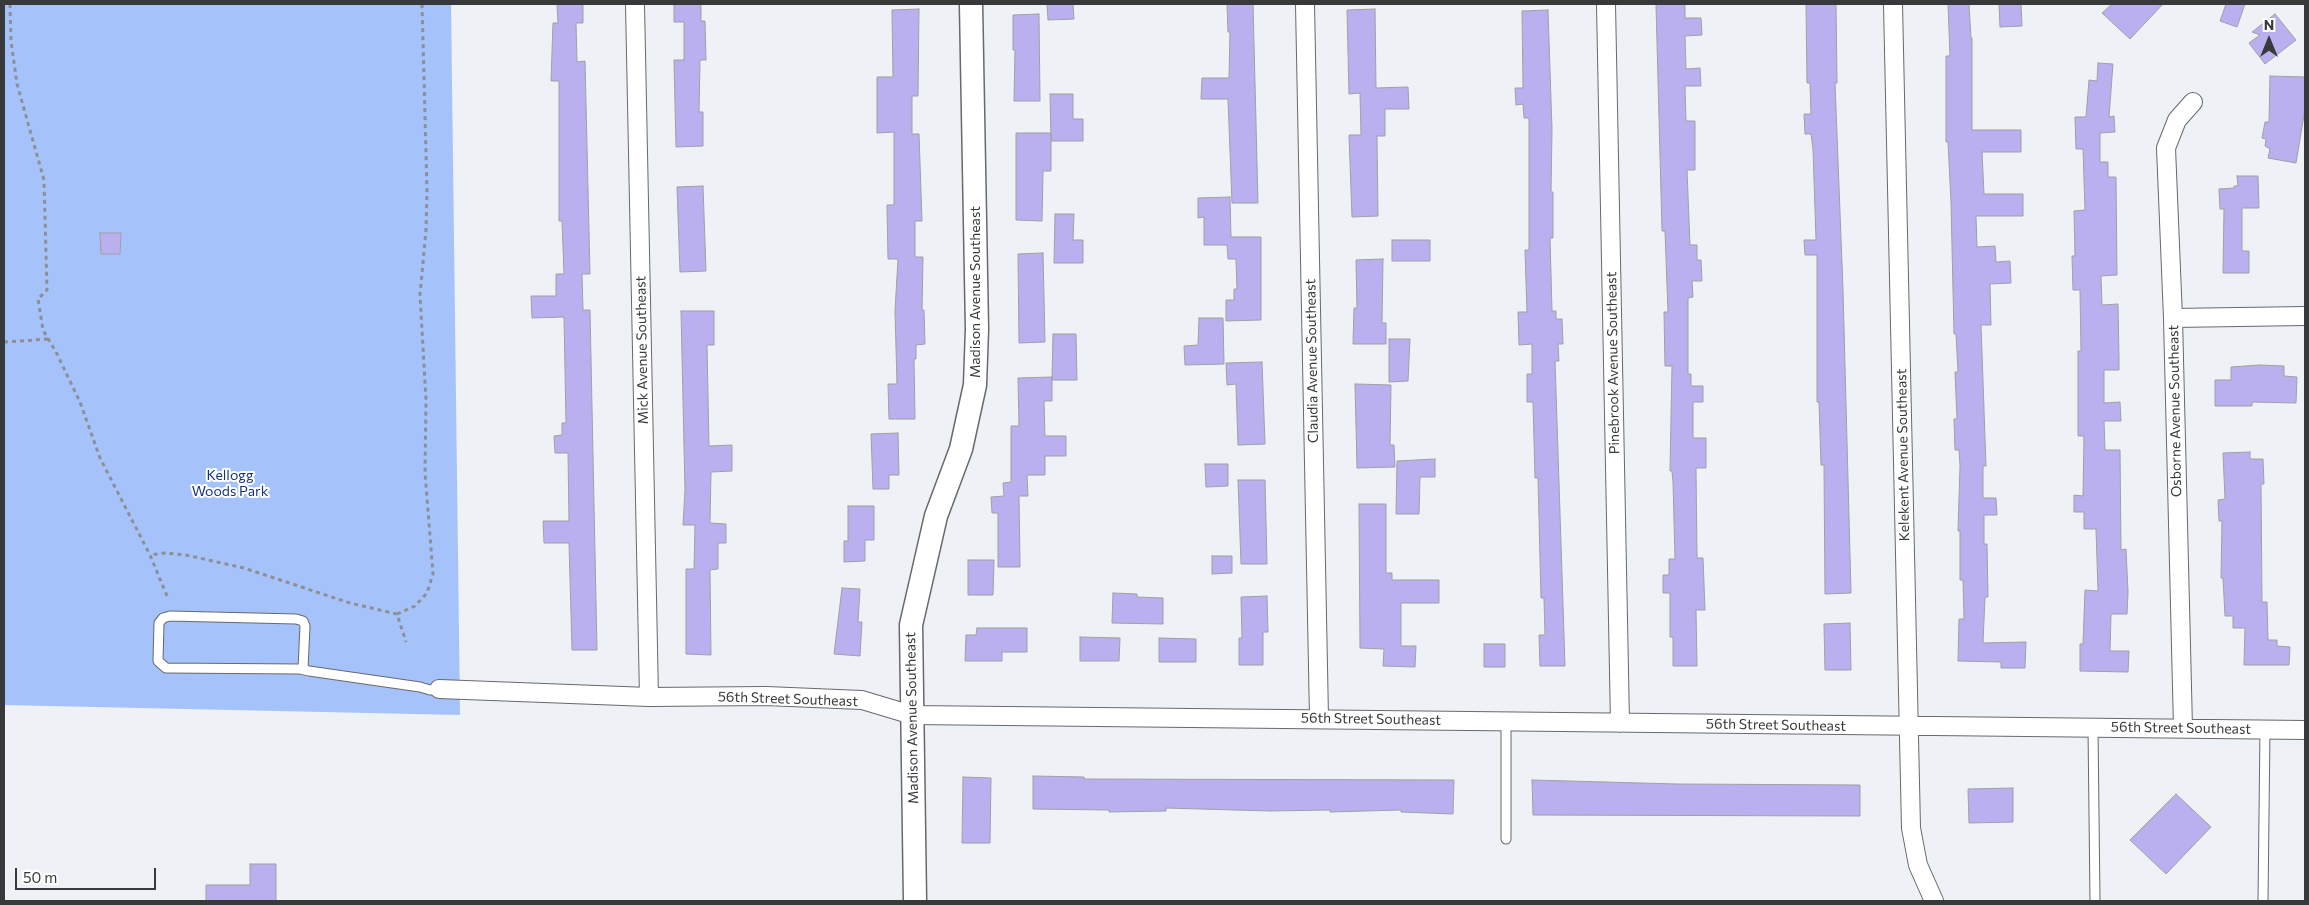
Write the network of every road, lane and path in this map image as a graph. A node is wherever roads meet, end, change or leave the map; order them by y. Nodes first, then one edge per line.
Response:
1 (10, 4) edge
2 (422, 4) edge
3 (634, 4) edge
4 (972, 4) edge
5 (1305, 4) edge
6 (1606, 4) edge
7 (1893, 4) edge
8 (2193, 102) dead end
9 (2305, 316) edge
10 (2173, 318) junction
11 (49, 339) junction
12 (4, 342) edge
13 (150, 555) junction
14 (167, 596) dead end
15 (397, 614) junction
16 (406, 642) dead end
17 (304, 669) junction
18 (439, 689) joint
19 (649, 697) junction
20 (912, 715) junction
21 (1319, 718) junction
22 (1506, 721) junction
23 (1620, 723) junction
24 (1908, 727) junction
25 (2093, 728) junction
26 (2183, 728) junction
27 (2265, 729) junction
28 (2305, 730) edge
29 (1506, 839) dead end
30 (915, 901) edge
31 (1934, 901) edge
32 (2095, 901) edge
33 (2263, 901) edge

1 - 11 path
2 - 15 path
3 - 19 street, Mick Avenue Southeast
4 - 20 street, Madison Avenue Southeast
5 - 21 street, Claudia Avenue Southeast
6 - 23 street, Pinebrook Avenue Southeast
7 - 24 street, Kelekent Avenue Southeast
8 - 10 street, Osborne Avenue Southeast
9 - 10 street
10 - 26 street, Osborne Avenue Southeast
11 - 12 path
11 - 13 path
13 - 14 path
13 - 15 path
15 - 16 path
17 - 17 lane
17 - 18 lane
18 - 19 street, 56th Street Southeast
19 - 20 street, 56th Street Southeast
20 - 21 street, 56th Street Southeast
20 - 30 street, Madison Avenue Southeast
21 - 22 street, 56th Street Southeast
22 - 23 street, 56th Street Southeast
22 - 29 lane
23 - 24 street, 56th Street Southeast
24 - 25 street, 56th Street Southeast
24 - 31 street, Kelekent Avenue Southeast
25 - 26 street, 56th Street Southeast
25 - 32 lane
26 - 27 street, 56th Street Southeast
27 - 28 street, 56th Street Southeast
27 - 33 lane

